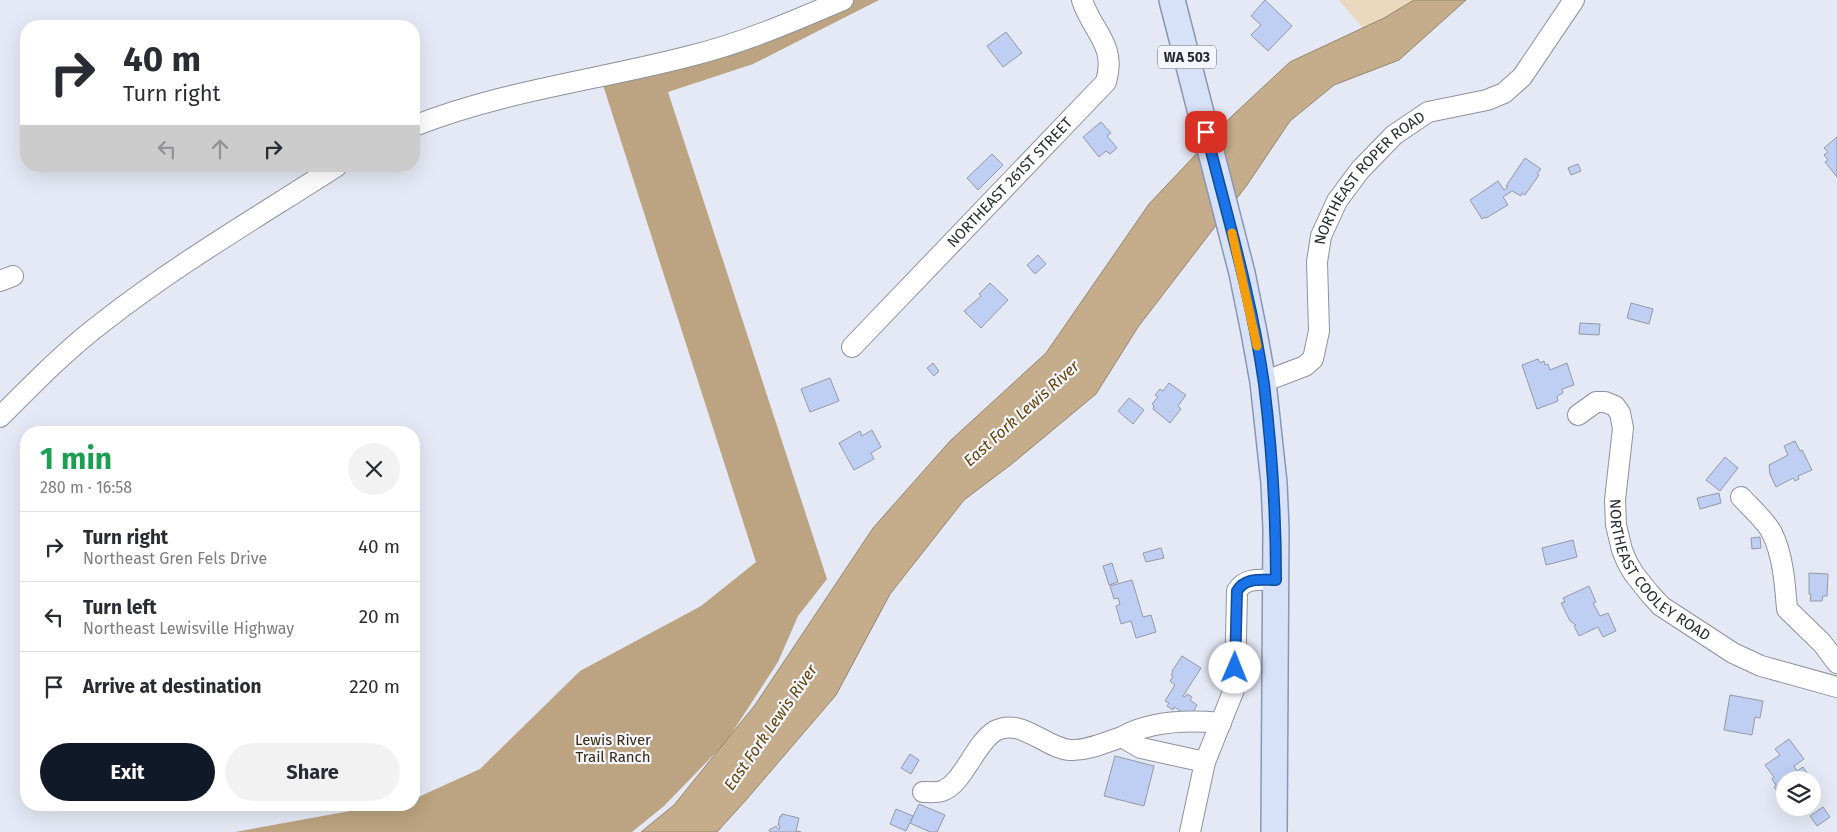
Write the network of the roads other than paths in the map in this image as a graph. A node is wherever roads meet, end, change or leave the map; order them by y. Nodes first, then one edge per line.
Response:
1 (844, 0) edge
2 (1082, 0) edge
3 (1172, 0) edge
4 (1574, 0) edge
5 (420, 124) edge
6 (327, 172) edge
7 (852, 347) dead end
8 (1263, 382) junction
9 (1578, 415) dead end
10 (0, 417) edge
11 (1741, 497) dead end
12 (1276, 580) junction
13 (1837, 664) edge
14 (1837, 686) edge
15 (1221, 723) junction
16 (1122, 737) junction
17 (1205, 762) junction
18 (923, 792) dead end
19 (1190, 832) edge
20 (1274, 832) edge

1 - 5 street
2 - 7 street, NORTHEAST 261ST STREET
3 - 8 main road, WA 503
4 - 8 street, NORTHEAST ROPER ROAD
6 - 10 street
8 - 12 main road, WA 503
9 - 14 street, NORTHEAST COOLEY ROAD
11 - 13 street
12 - 15 street
12 - 20 main road, WA 503
15 - 16 street
15 - 17 street
16 - 17 street
16 - 18 street
17 - 19 street

